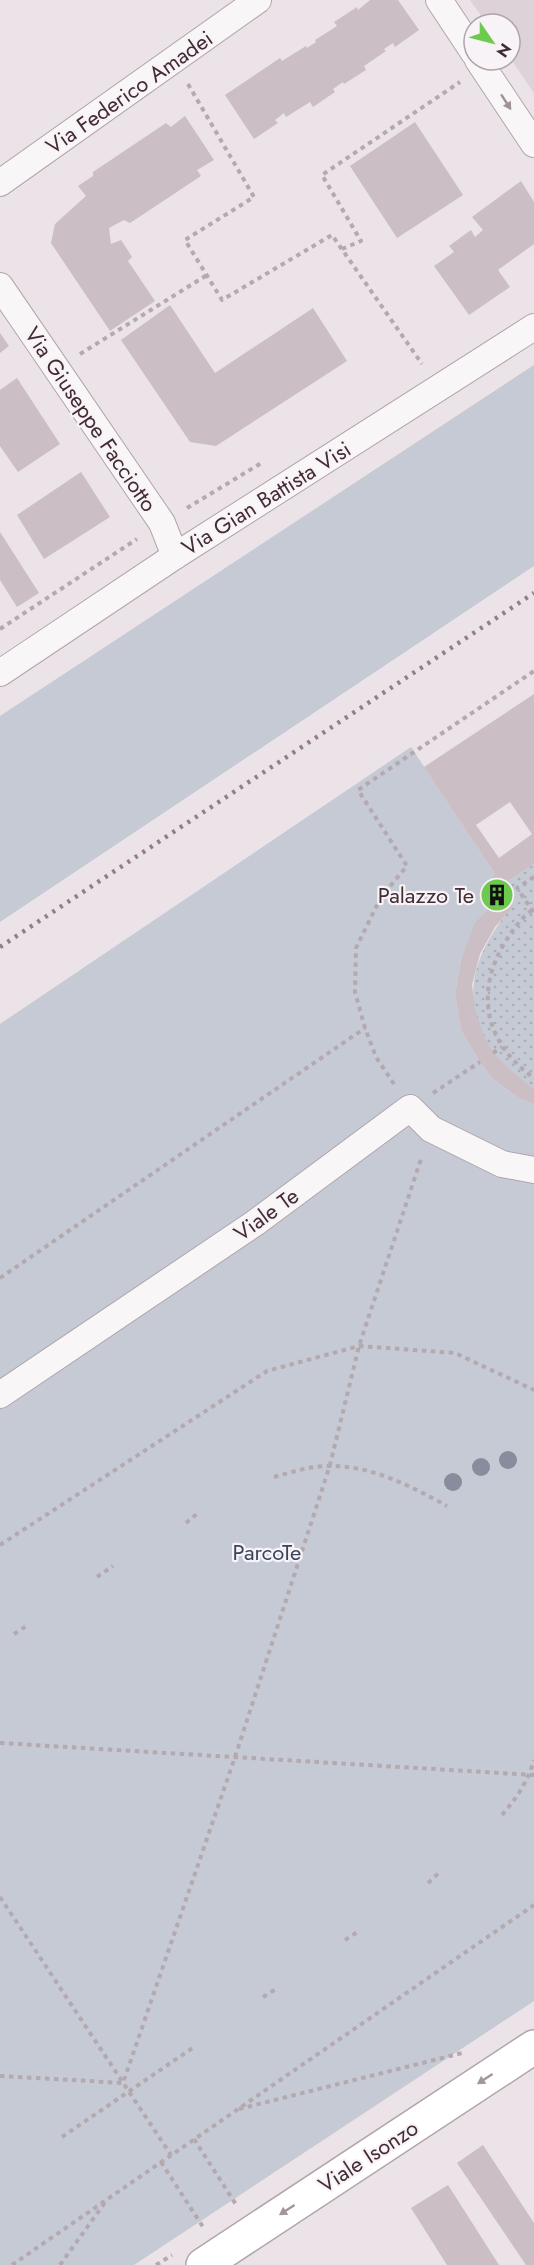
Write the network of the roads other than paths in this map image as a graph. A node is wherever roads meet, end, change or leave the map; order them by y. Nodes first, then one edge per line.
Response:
1 (258, 0) edge
2 (439, 0) edge
3 (462, 35) edge
4 (486, 72) edge
5 (534, 144) edge
6 (0, 183) edge
7 (0, 286) edge
8 (534, 327) edge
9 (175, 556) junction
10 (0, 673) edge
11 (534, 1170) edge
12 (0, 1395) edge
13 (534, 2047) edge
14 (203, 2265) edge

1 - 6 street, Via Federico Amadei
2 - 3 street
4 -> 5 street
7 - 9 street, Via Giuseppe Facciotto
8 - 9 street, Via Gian Battista Visi
9 - 10 street, Via Gian Battista Visi
11 - 12 street, Viale Te
13 -> 14 main road, Viale Isonzo

